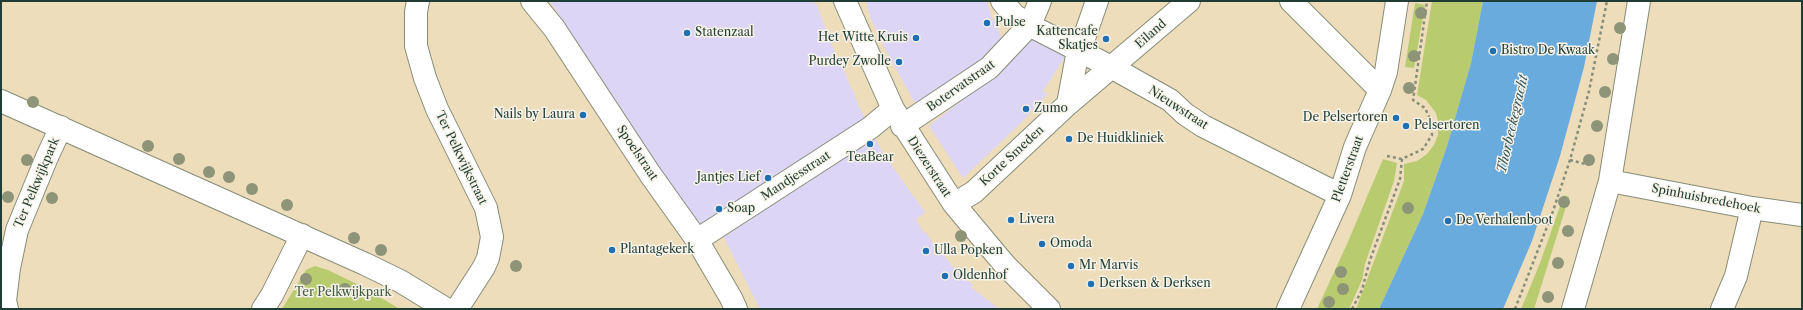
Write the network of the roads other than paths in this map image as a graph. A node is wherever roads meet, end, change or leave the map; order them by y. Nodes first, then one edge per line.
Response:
1 (418, 1) edge
2 (532, 1) edge
3 (845, 1) edge
4 (1002, 1) edge
5 (1040, 1) edge
6 (1097, 1) edge
7 (1189, 1) edge
8 (1291, 1) edge
9 (1397, 1) edge
10 (1639, 1) edge
11 (1029, 25) junction
12 (1080, 51) junction
13 (1111, 67) junction
14 (1380, 90) junction
15 (1, 101) edge
16 (1068, 104) junction
17 (898, 118) junction
18 (61, 127) junction
19 (1610, 181) junction
20 (1340, 195) junction
21 (954, 204) junction
22 (1752, 208) junction
23 (1802, 215) edge
24 (302, 235) junction
25 (697, 240) junction
26 (6, 309) edge
27 (263, 309) edge
28 (446, 309) edge
29 (457, 309) edge
30 (736, 309) edge
31 (1049, 309) edge
32 (1288, 309) edge
33 (1573, 309) edge
34 (1722, 309) edge

1 - 29 street, Ter Pelkwijkstraat
2 - 25 street, Spoelstraat
3 - 17 street, Diezerstraat
4 - 11 street, Nieuwstraat
5 - 11 street, Botervatstraat
6 - 12 street
7 - 13 street, Eiland
8 - 14 street
9 - 14 street, Pletterstraat
10 - 19 street
11 - 12 street, Nieuwstraat
11 - 17 street, Botervatstraat
12 - 13 street, Nieuwstraat
12 - 16 street
13 - 16 street, Korte Smeden
13 - 20 street, Nieuwstraat
14 - 20 street, Pletterstraat
15 - 18 street
16 - 21 street, Korte Smeden
17 - 21 street, Diezerstraat
17 - 25 street, Mandjesstraat
18 - 24 street, Ter Pelkwijkpark
18 - 26 street, Ter Pelkwijkpark
19 - 22 street, Spinhuisbredehoek
19 - 33 street
20 - 32 street, Pletterstraat
21 - 31 street, Diezerstraat
22 - 23 street, Spinhuisbredehoek
22 - 34 street
24 - 27 street
24 - 28 street, Ter Pelkwijkpark
25 - 30 street, Spoelstraat

